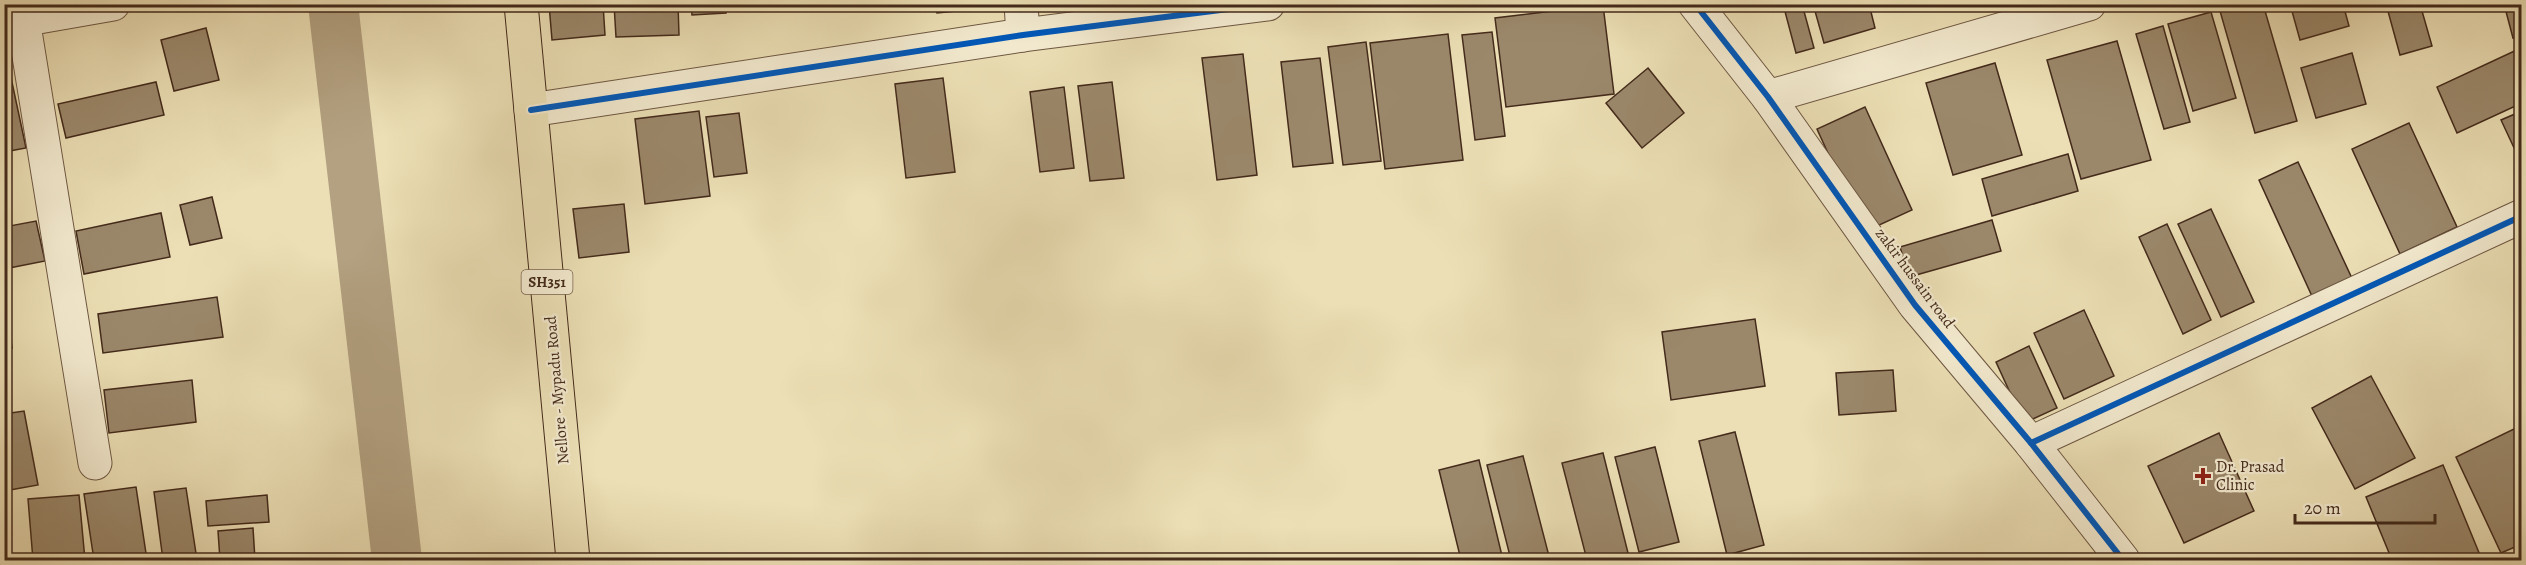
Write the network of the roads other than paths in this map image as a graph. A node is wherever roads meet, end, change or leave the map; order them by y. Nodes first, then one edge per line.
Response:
1 (113, 4) edge
2 (521, 4) edge
3 (1268, 4) edge
4 (1695, 4) edge
5 (2090, 4) edge
6 (1022, 20) edge
7 (14, 21) edge
8 (1768, 97) junction
9 (531, 110) junction
10 (2522, 216) edge
11 (2031, 443) junction
12 (95, 463) dead end
13 (573, 561) edge
14 (2123, 561) edge

1 - 7 street
2 - 9 main road, Nellore - Mypadu Road / SH351
3 - 6 street
4 - 8 street, zakir hussain road
5 - 8 street
6 - 9 street
7 - 12 street
8 - 11 street, zakir hussain road
9 - 13 main road, Nellore - Mypadu Road / SH351
10 - 11 street
11 - 14 street, zakir hussain road

